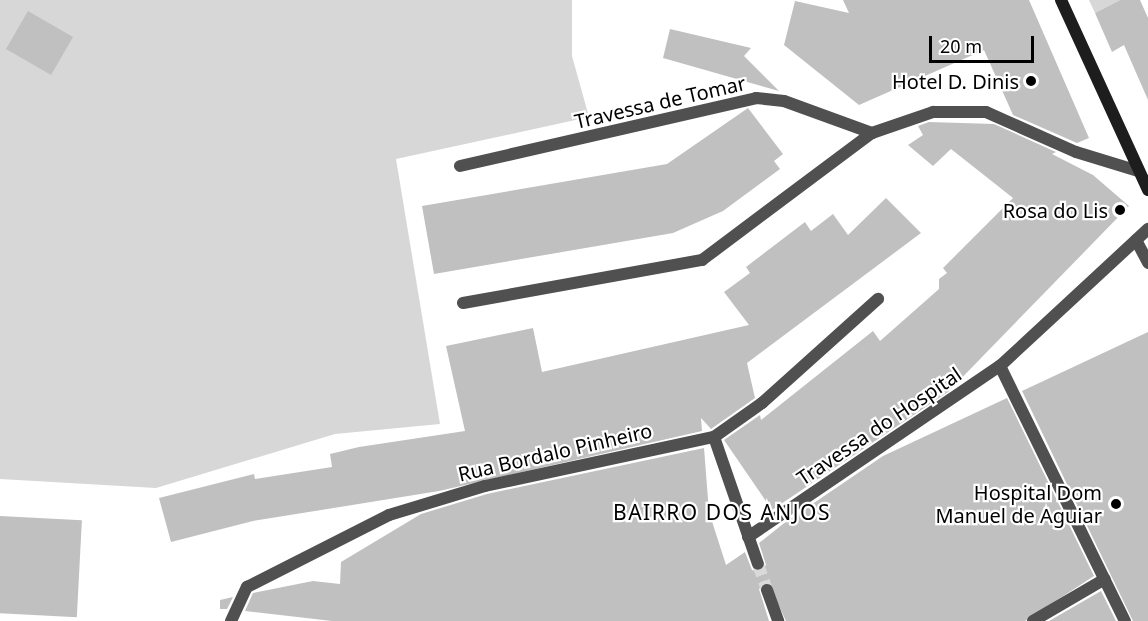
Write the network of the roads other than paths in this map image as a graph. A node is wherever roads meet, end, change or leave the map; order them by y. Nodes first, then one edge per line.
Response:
1 (1061, 0) edge
2 (872, 132) junction
3 (460, 166) dead end
4 (1138, 171) junction
5 (1148, 190) edge
6 (1148, 229) edge
7 (1136, 240) junction
8 (1148, 263) edge
9 (878, 299) dead end
10 (463, 303) dead end
11 (1000, 366) junction
12 (714, 437) junction
13 (748, 537) junction
14 (758, 564) tunnel mouth
15 (1105, 579) junction
16 (767, 590) tunnel mouth
17 (231, 621) edge
18 (778, 621) edge
19 (1033, 621) edge
20 (1125, 621) edge

1 - 4 main road
2 - 3 street, Travessa de Tomar
2 - 4 street
2 - 10 street
4 - 5 main road
6 - 7 street, Travessa do Hospital
7 - 8 street
7 - 11 street, Travessa do Hospital
9 - 12 street, Rua Bordalo Pinheiro
11 - 13 street, Travessa do Hospital
11 - 15 street
12 - 13 street
12 - 17 street, Rua Bordalo Pinheiro
13 - 14 street
15 - 19 street
15 - 20 street
16 - 18 street

